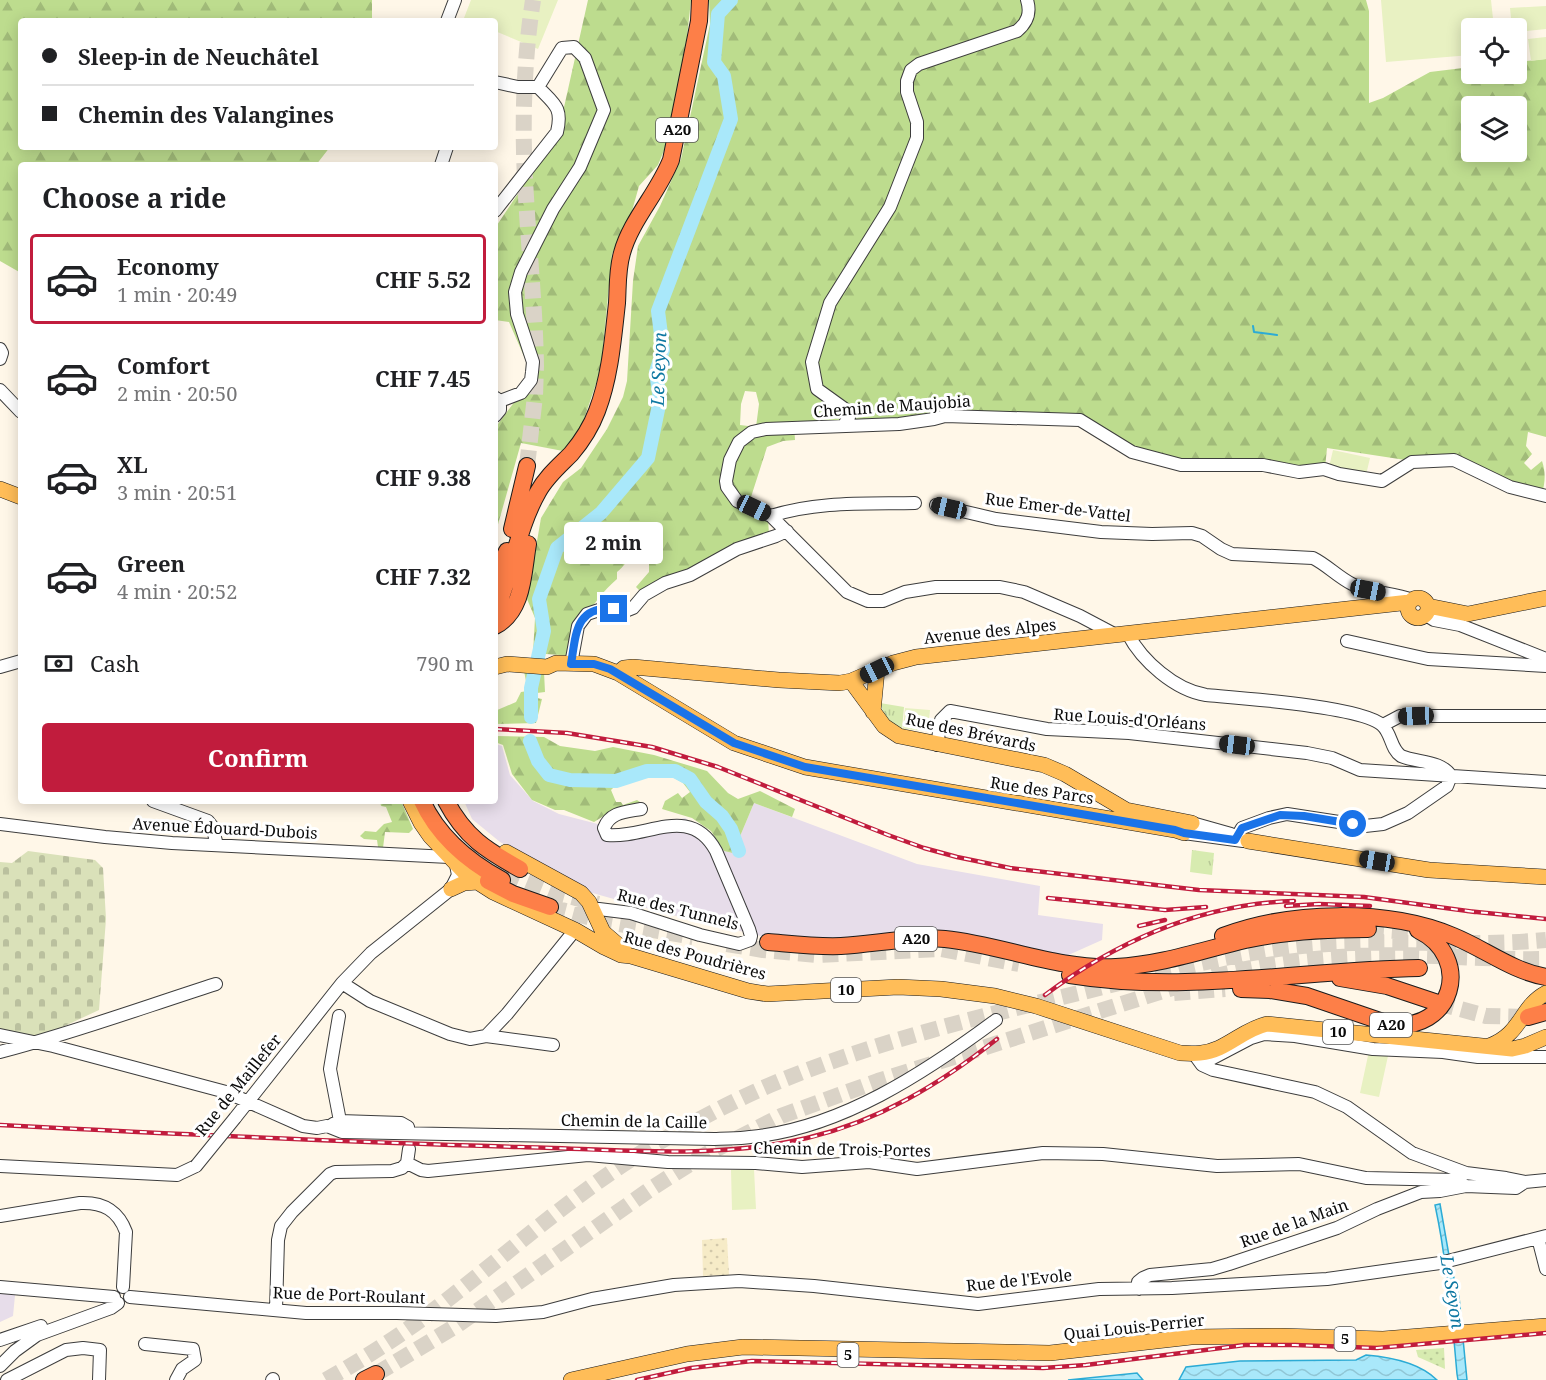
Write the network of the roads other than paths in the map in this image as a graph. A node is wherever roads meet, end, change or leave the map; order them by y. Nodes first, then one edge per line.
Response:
1 (455, 0) edge
2 (700, 0) edge
3 (1027, 0) edge
4 (448, 18) edge
5 (498, 83) edge
6 (538, 87) junction
7 (498, 207) edge
8 (617, 304) junction
9 (0, 349) edge
10 (0, 359) edge
11 (0, 390) edge
12 (498, 399) edge
13 (18, 409) edge
14 (844, 425) junction
15 (527, 466) tunnel mouth
16 (0, 489) edge
17 (18, 496) edge
18 (1546, 496) edge
19 (915, 503) dead end
20 (936, 505) dead end
21 (771, 516) junction
22 (787, 531) junction
23 (507, 551) junction
24 (498, 571) edge
25 (498, 582) edge
26 (1546, 598) edge
27 (498, 606) edge
28 (1417, 608) junction
29 (498, 624) edge
30 (1122, 634) junction
31 (1347, 641) dead end
32 (498, 657) edge
33 (1546, 659) edge
34 (18, 662) edge
35 (528, 662) junction
36 (564, 664) junction
37 (498, 666) edge
38 (1546, 666) edge
39 (0, 668) edge
40 (877, 670) junction
41 (618, 673) junction
42 (851, 681) junction
43 (873, 712) junction
44 (1546, 716) edge
45 (1383, 725) junction
46 (937, 745) junction
47 (1451, 776) junction
48 (1546, 782) edge
49 (161, 804) edge
50 (415, 804) edge
51 (416, 804) edge
52 (434, 804) edge
53 (448, 804) edge
54 (449, 804) edge
55 (640, 809) dead end
56 (0, 824) edge
57 (1191, 831) junction
58 (430, 836) junction
59 (1241, 840) junction
60 (217, 845) junction
61 (415, 855) junction
62 (453, 861) junction
63 (509, 874) junction
64 (1546, 877) edge
65 (478, 882) junction
66 (451, 890) junction
67 (550, 908) tunnel mouth
68 (618, 910) junction
69 (592, 911) junction
70 (1398, 922) junction
71 (1368, 929) tunnel mouth
72 (575, 930) junction
73 (607, 936) junction
74 (768, 942) dead end
75 (631, 956) junction
76 (1166, 959) junction
77 (1019, 964) tunnel mouth
78 (1419, 968) dead end
79 (1283, 976) junction
80 (1546, 977) edge
81 (342, 983) junction
82 (216, 984) dead end
83 (1225, 989) tunnel mouth
84 (1546, 993) edge
85 (1438, 1003) tunnel mouth
86 (1546, 1012) edge
87 (339, 1016) dead end
88 (996, 1020) dead end
89 (1524, 1020) junction
90 (0, 1035) edge
91 (486, 1036) junction
92 (1540, 1040) edge
93 (30, 1043) junction
94 (553, 1045) dead end
95 (1489, 1046) junction
96 (0, 1052) edge
97 (1194, 1054) junction
98 (1546, 1057) edge
99 (248, 1101) junction
100 (340, 1121) junction
101 (327, 1126) junction
102 (408, 1127) dead end
103 (409, 1149) dead end
104 (407, 1163) junction
105 (0, 1166) edge
106 (1546, 1180) edge
107 (1525, 1182) junction
108 (1466, 1186) junction
109 (0, 1216) edge
110 (1542, 1237) edge
111 (1546, 1269) edge
112 (0, 1287) edge
113 (1139, 1289) junction
114 (121, 1296) junction
115 (276, 1310) junction
116 (100, 1311) junction
117 (496, 1316) joint
118 (1546, 1326) edge
119 (1238, 1337) junction
120 (0, 1340) edge
121 (145, 1344) dead end
122 (0, 1366) edge
123 (7, 1380) edge
124 (87, 1380) edge
125 (97, 1380) edge
126 (176, 1380) edge
127 (571, 1380) edge
128 (605, 1380) edge

1 - 4 street
2 - 8 highway, A20
3 - 14 street
5 - 6 street
6 - 7 street
6 - 12 street
8 - 27 highway, A20
8 - 29 highway
9 - 10 street
11 - 13 street
14 - 18 street, Chemin de Maujobia
14 - 21 street, Chemin de Maujobia
15 - 23 highway
16 - 17 main road
19 - 21 street
20 - 28 street, Rue Emer-de-Vattel
21 - 22 street, Chemin de Maujobia
22 - 30 street, Chemin de Maujobia
22 - 36 street
23 - 24 highway
23 - 25 highway
26 - 28 main road, Avenue des Alpes
28 - 30 main road, Avenue des Alpes
28 - 33 street, Rue Emer-de-Vattel
30 - 40 main road, Avenue des Alpes
30 - 45 street
31 - 38 street
32 - 35 main road, Rue des Parcs
34 - 39 street
35 - 36 main road, Rue des Parcs
35 - 37 main road, Rue des Parcs
36 - 41 main road, Rue des Parcs
40 - 42 main road, Avenue des Alpes
40 - 43 main road
41 - 42 main road, Avenue des Alpes
41 - 57 main road, Rue des Parcs
42 - 43 main road, Rue des Brévards
43 - 46 main road, Rue des Brévards
44 - 45 street
45 - 47 street
46 - 47 street, Rue Louis-d'Orléans
46 - 57 main road, Rue des Brévards
47 - 48 street
47 - 59 street
49 - 60 street
50 - 58 main road, 10
51 - 63 highway
52 - 63 highway
53 - 63 highway
54 - 69 main road, Rue des Tunnels / 10
55 - 68 street, Rue des Tunnels
56 - 60 street, Avenue Édouard-Dubois
57 - 59 street
58 - 61 street
58 - 62 main road, 10
59 - 64 main road
60 - 61 street, Avenue Édouard-Dubois
61 - 62 street, Avenue Édouard-Dubois
62 - 65 main road, Rue des Poudrières / 10
62 - 66 street
62 - 67 highway
65 - 66 main road
65 - 72 main road, Rue des Poudrières / 10
66 - 81 street, Rue de Maillefer
68 - 69 street, Rue des Tunnels
68 - 73 street
69 - 72 main road
69 - 73 main road, Rue des Tunnels / 10
70 - 76 highway, A20
70 - 80 highway
70 - 83 highway, A20
71 - 76 highway, A20
72 - 75 main road, Rue des Poudrières / 10
72 - 91 street
73 - 75 main road, Rue des Tunnels / 10
74 - 76 highway, A20
75 - 97 main road, Rue des Poudrières / 10
77 - 79 highway
78 - 79 highway
79 - 85 highway
81 - 91 street
81 - 99 street, Rue de Maillefer
82 - 93 street
84 - 89 main road
86 - 89 highway
87 - 100 street
88 - 101 street, Chemin de la Caille
89 - 92 main road
89 - 95 main road
90 - 93 street, Chemin de la Caille
91 - 94 street
92 - 95 main road, 10
93 - 96 street
93 - 99 street, Chemin de la Caille
95 - 97 main road, 10
97 - 98 street
97 - 107 street
99 - 101 street, Chemin de la Caille
99 - 105 street, Rue de Maillefer, bridge
100 - 101 street
100 - 102 street
103 - 104 street
104 - 108 street, Chemin de Trois-Portes
104 - 115 street
106 - 107 street
107 - 108 street, Chemin de Trois-Portes
108 - 113 street, Rue de la Main
109 - 114 street
110 - 111 street
110 - 113 street, Rue de l'Evole
112 - 114 street, Rue de Port-Roulant
113 - 117 street, Rue de l'Evole
114 - 115 street, Rue de Port-Roulant
114 - 116 street
115 - 117 street, Rue de Port-Roulant
116 - 120 street
116 - 122 street
118 - 119 main road, Quai Louis-Perrier / 5
119 - 127 main road, Quai Louis-Perrier / 5
119 - 128 main road, 5
121 - 126 street
123 - 125 street
124 - 125 street

